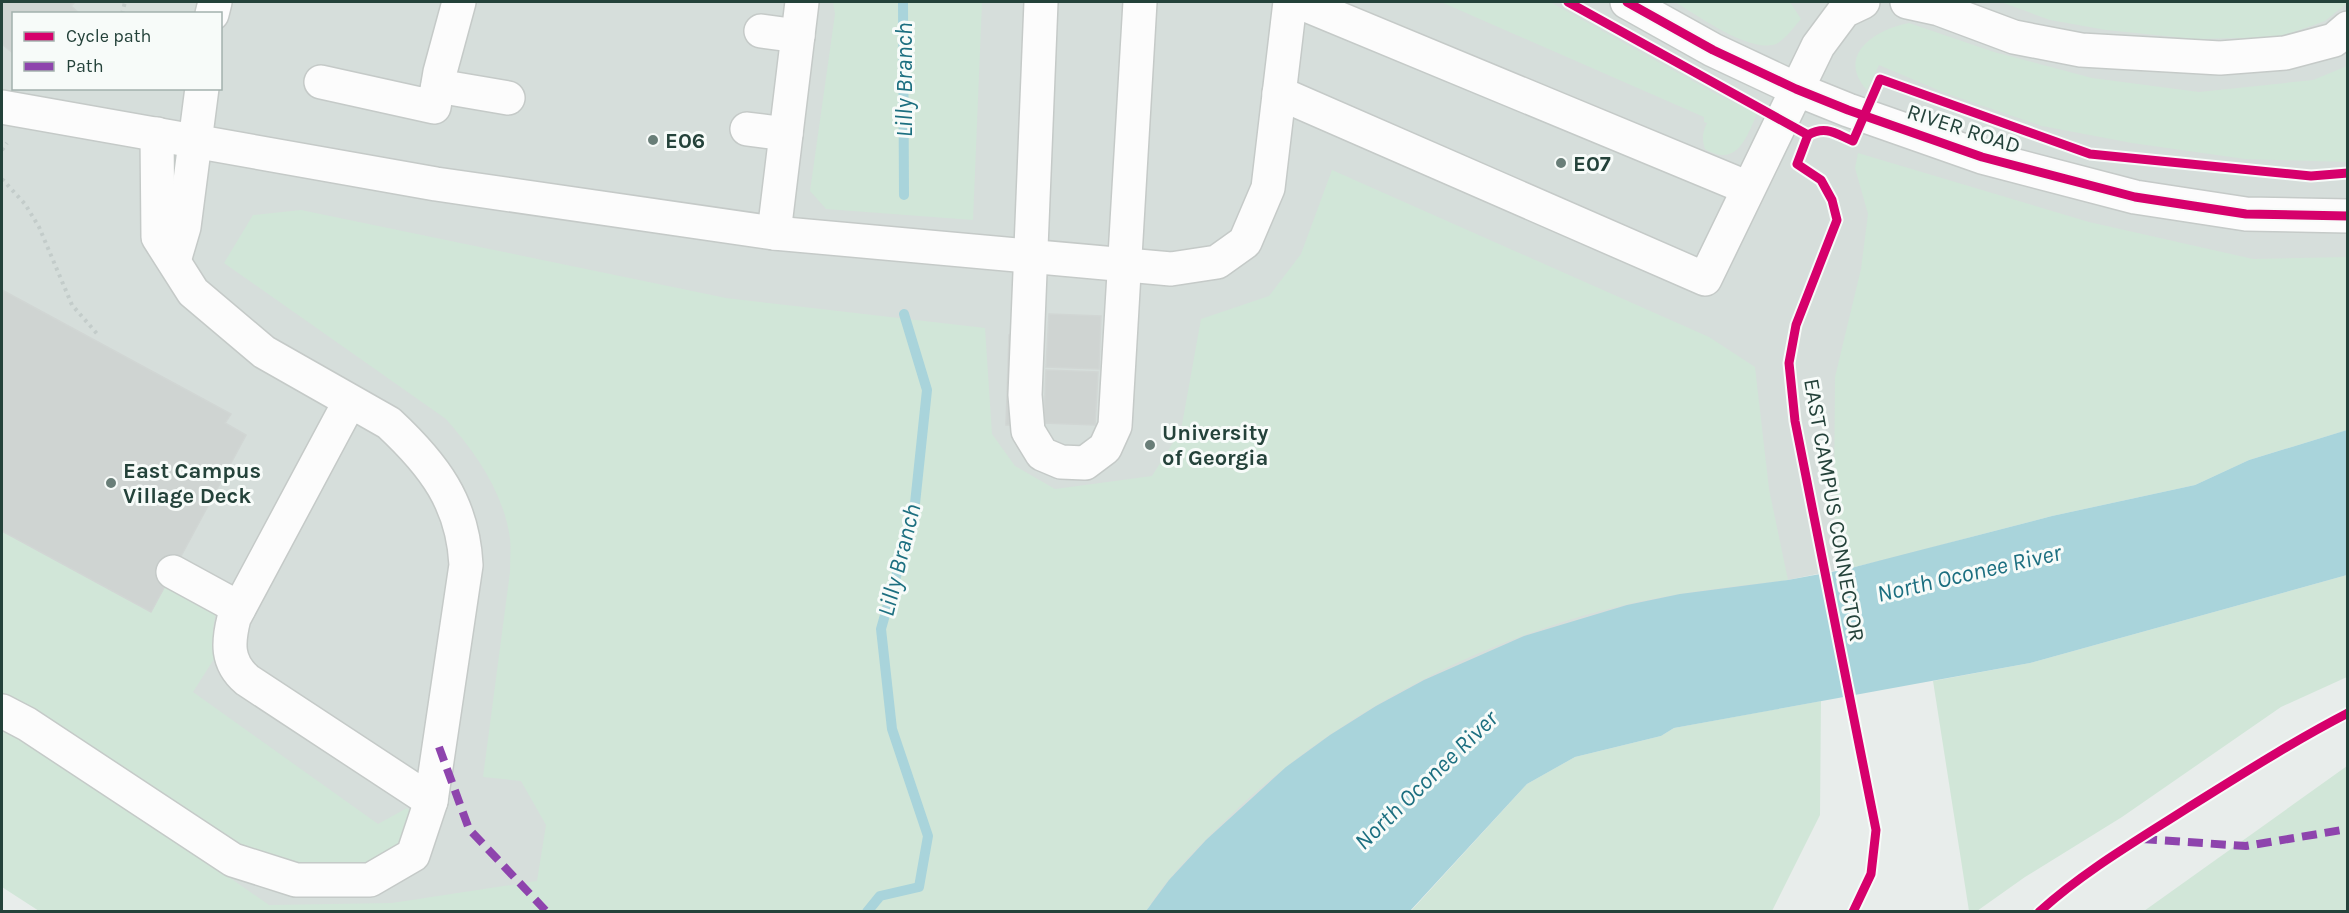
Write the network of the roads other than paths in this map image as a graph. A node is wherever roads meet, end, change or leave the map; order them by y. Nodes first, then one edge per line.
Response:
1 (459, 2) edge
2 (802, 2) edge
3 (1041, 2) edge
4 (1140, 2) edge
5 (1290, 2) edge
6 (1299, 2) edge
7 (1627, 2) edge
8 (1906, 2) edge
9 (1846, 5) edge
10 (2348, 28) edge
11 (761, 31) dead end
12 (798, 36) junction
13 (321, 82) dead end
14 (438, 86) junction
15 (1796, 89) junction
16 (202, 90) edge
17 (1279, 93) junction
18 (508, 98) dead end
19 (2, 107) edge
20 (747, 129) dead end
21 (156, 134) junction
22 (786, 134) junction
23 (194, 141) junction
24 (1748, 188) junction
25 (2348, 216) edge
26 (774, 233) junction
27 (1032, 257) junction
28 (174, 261) junction
29 (1125, 266) junction
30 (350, 401) junction
31 (178, 563) dead end
32 (244, 598) junction
33 (2, 711) edge
34 (431, 801) junction

1 - 14 street
2 - 12 street
3 - 27 street
4 - 29 street
5 - 17 street
6 - 24 street
7 - 15 street, RIVER ROAD
8 - 10 street
9 - 15 street
11 - 12 street
12 - 22 street
13 - 14 street
14 - 18 street
15 - 24 street
15 - 25 street, RIVER ROAD
16 - 23 street
17 - 24 street
17 - 29 street
19 - 21 street
20 - 22 street
21 - 23 street
21 - 28 street
22 - 26 street
23 - 26 street
23 - 28 street
26 - 27 street
27 - 29 street
27 - 29 street
28 - 30 street
30 - 32 street
30 - 34 street
31 - 32 street
32 - 34 street
33 - 34 street

